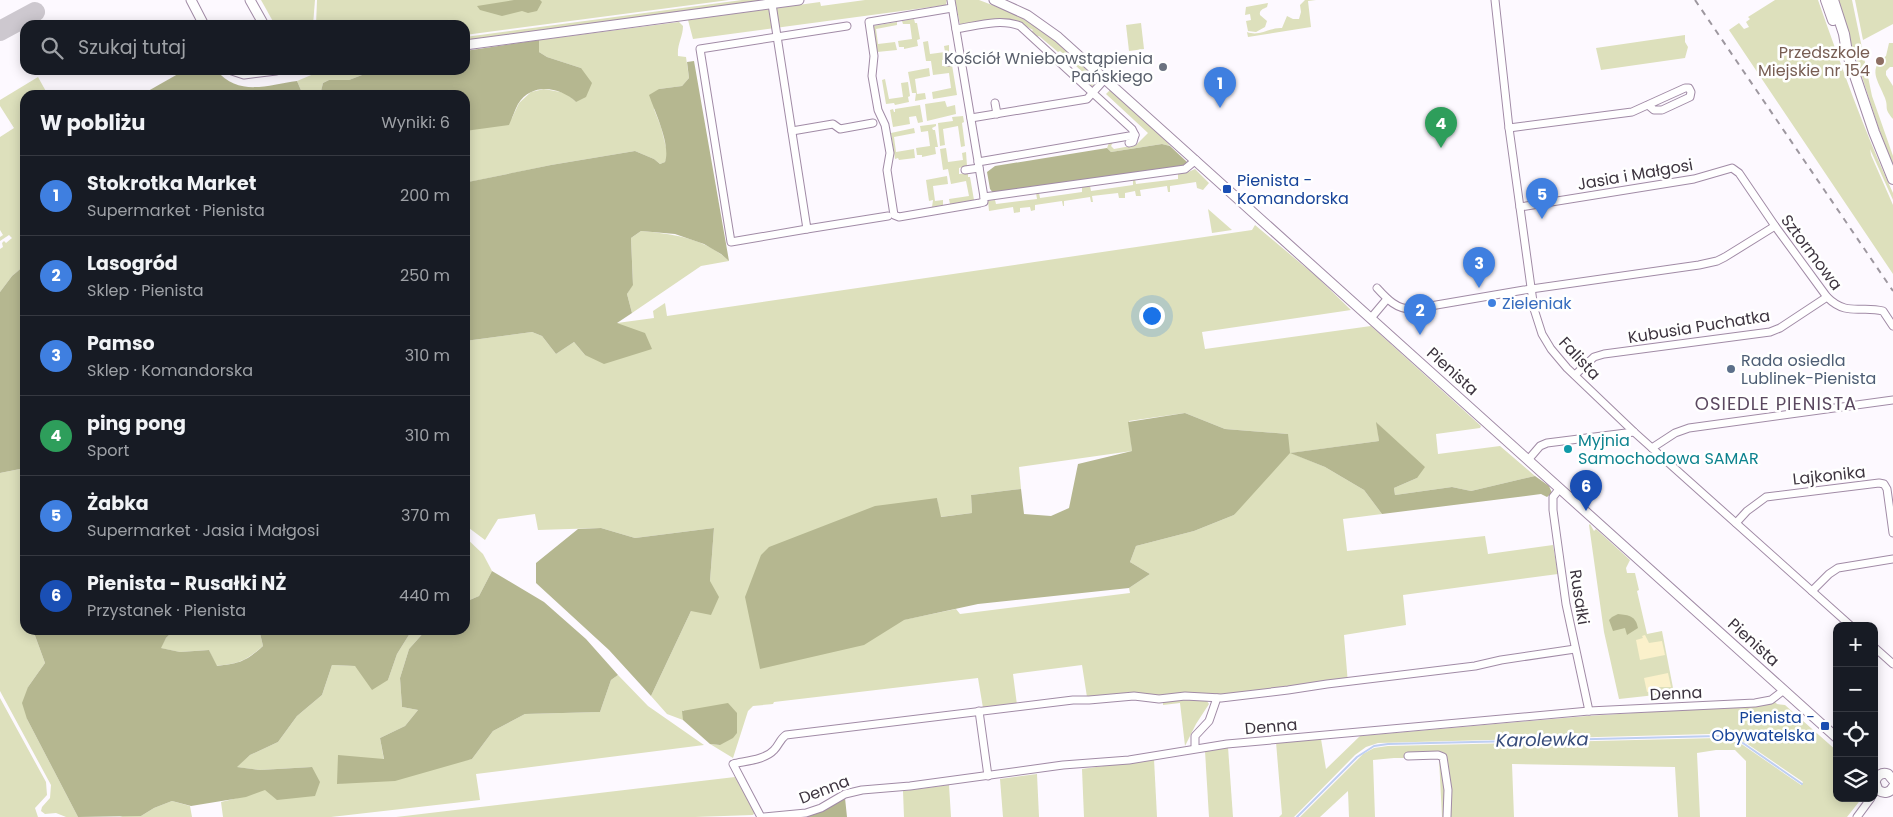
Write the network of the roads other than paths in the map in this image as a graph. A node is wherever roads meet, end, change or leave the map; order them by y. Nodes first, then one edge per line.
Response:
1 (191, 0) edge
2 (250, 0) edge
3 (799, 0) edge
4 (951, 0) edge
5 (994, 0) edge
6 (1495, 0) edge
7 (1826, 0) edge
8 (1833, 0) edge
9 (772, 4) junction
10 (952, 8) junction
11 (201, 20) edge
12 (261, 20) edge
13 (847, 26) dead end
14 (956, 29) junction
15 (777, 37) junction
16 (470, 44) edge
17 (1847, 52) junction
18 (961, 60) junction
19 (948, 62) dead end
20 (1105, 79) junction
21 (1094, 92) junction
22 (995, 103) dead end
23 (1648, 105) junction
24 (996, 114) junction
25 (971, 118) junction
26 (873, 123) dead end
27 (1509, 128) junction
28 (792, 131) junction
29 (1135, 135) junction
30 (1129, 143) dead end
31 (1196, 160) junction
32 (979, 165) junction
33 (965, 170) dead end
34 (1724, 170) joint
35 (1893, 179) edge
36 (984, 198) junction
37 (1520, 207) junction
38 (888, 216) dead end
39 (1775, 226) junction
40 (807, 229) junction
41 (1377, 288) dead end
42 (1531, 289) junction
43 (1827, 297) junction
44 (1387, 299) junction
45 (1371, 318) junction
46 (1893, 326) edge
47 (1575, 375) junction
48 (1893, 400) edge
49 (1634, 432) junction
50 (1652, 448) junction
51 (1528, 460) junction
52 (1560, 488) junction
53 (1736, 523) junction
54 (1893, 533) edge
55 (1893, 559) edge
56 (1812, 591) junction
57 (1847, 622) edge
58 (1575, 649) junction
59 (1878, 651) edge
60 (1893, 664) edge
61 (1784, 690) junction
62 (1217, 698) junction
63 (979, 711) junction
64 (1589, 711) junction
65 (1833, 734) edge
66 (1195, 748) junction
67 (1408, 756) dead end
68 (1878, 775) edge
69 (988, 776) junction
70 (1892, 776) edge
71 (1892, 789) edge
72 (1878, 792) edge
73 (1868, 802) edge
74 (796, 816) edge
75 (763, 817) edge
76 (1447, 817) edge
77 (1857, 817) edge

1 - 11 street
2 - 12 street
3 - 9 street
4 - 10 street
5 - 20 street, Pienista
6 - 27 street, Falista
7 - 17 main road
8 - 17 main road
9 - 15 street
9 - 16 street
10 - 14 street
10 - 36 street
13 - 15 street
14 - 18 street
14 - 21 street
15 - 28 street
15 - 40 street
17 - 35 main road
18 - 19 street
18 - 25 street
20 - 21 street
20 - 31 street, Pienista
21 - 24 street
21 - 29 street
22 - 24 street
23 - 23 street
23 - 27 street
24 - 25 street
25 - 32 street
26 - 28 street
27 - 37 street, Falista
28 - 40 street
29 - 30 street
29 - 32 street
31 - 36 street
31 - 45 street, Pienista
32 - 33 street
32 - 36 street
34 - 37 street, Jasia i Małgosi
34 - 39 street, Sztormowa
37 - 42 street, Falista
38 - 40 street
39 - 42 street
39 - 43 street, Sztormowa
41 - 44 street
42 - 44 street
42 - 47 street, Falista
43 - 46 street, Sztormowa
43 - 47 street, Kubusia Puchatka
44 - 45 street
45 - 51 street, Pienista
47 - 49 street, Falista
48 - 50 street
49 - 50 street, Falista
49 - 51 street
50 - 53 street, Falista
51 - 52 street, Pienista
52 - 58 street, Rusałki
52 - 61 street, Pienista
53 - 54 street, Lajkonika
53 - 56 street, Falista
55 - 56 street
56 - 57 street, Falista
58 - 62 street
58 - 64 street, Rusałki
59 - 60 street
61 - 64 street, Denna
61 - 65 street, Pienista
62 - 63 street
62 - 66 street
63 - 69 street
63 - 75 street
64 - 66 street, Denna
66 - 69 street, Denna
67 - 76 street
68 - 70 street
69 - 74 street, Denna
71 - 72 street
73 - 77 street
74 - 75 street, Denna

